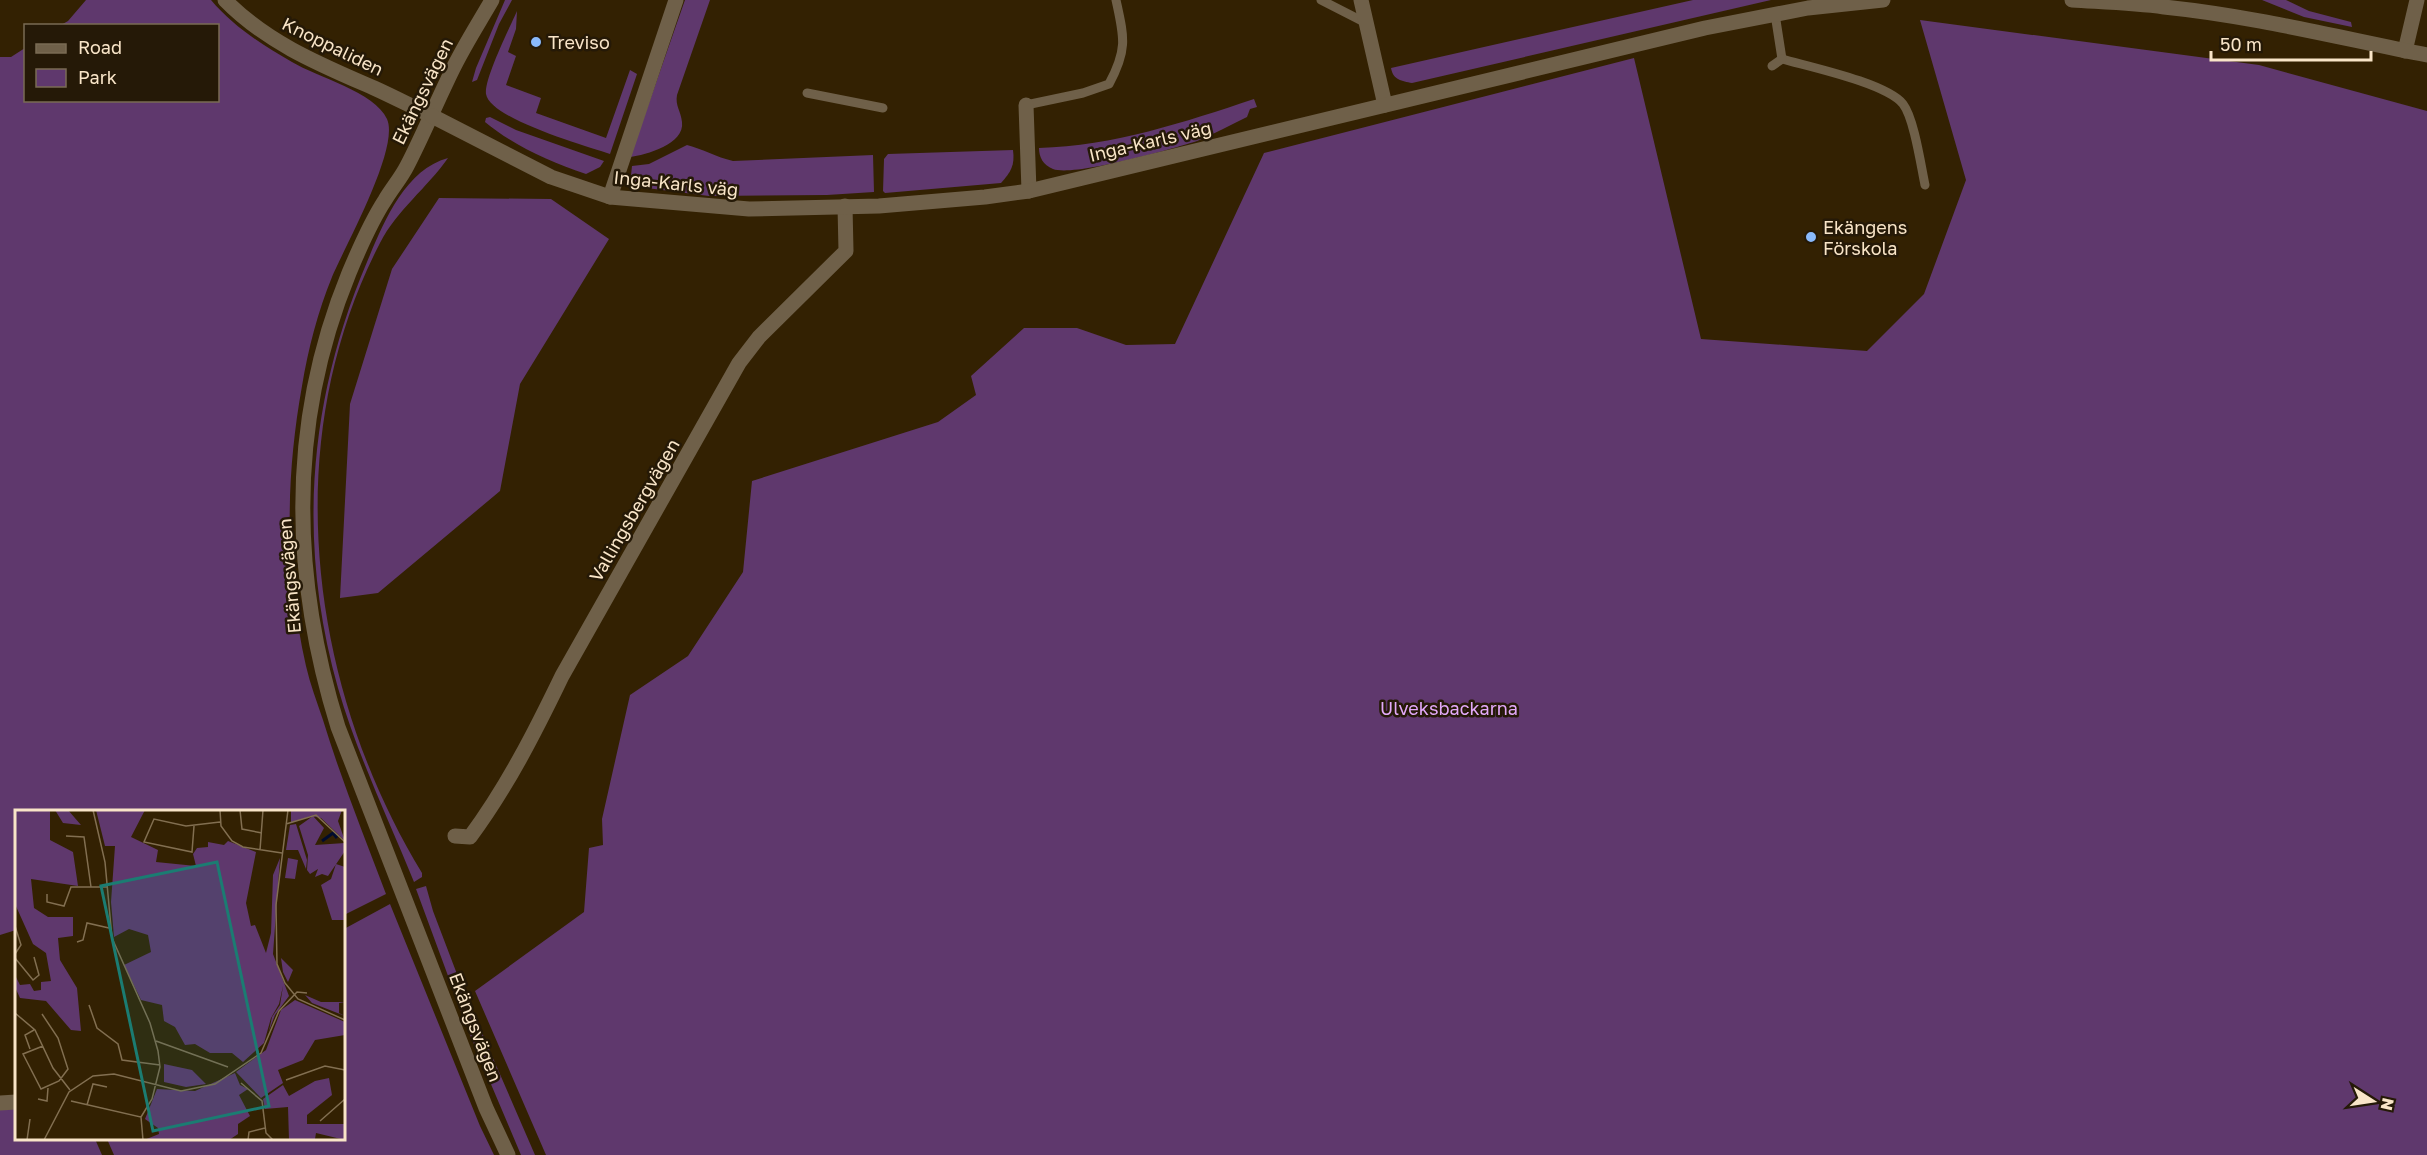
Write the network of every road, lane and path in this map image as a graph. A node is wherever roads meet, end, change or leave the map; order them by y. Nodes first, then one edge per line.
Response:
1 (225, 0) edge
2 (492, 0) edge
3 (676, 0) edge
4 (1116, 0) edge
5 (1321, 0) edge
6 (1361, 0) edge
7 (1883, 0) edge
8 (2072, 0) edge
9 (2417, 0) edge
10 (1775, 14) junction
11 (1366, 24) junction
12 (2405, 51) junction
13 (2427, 55) edge
14 (1782, 59) junction
15 (1772, 66) dead end
16 (807, 93) dead end
17 (1026, 105) joint
18 (1385, 105) junction
19 (884, 108) dead end
20 (432, 116) junction
21 (1925, 185) dead end
22 (1029, 191) junction
23 (610, 197) junction
24 (845, 206) junction
25 (455, 836) dead end
26 (15, 1102) edge
27 (0, 1103) edge
28 (508, 1155) edge

1 - 20 street, Knoppaliden
2 - 20 street, Ekängsvägen
3 - 23 street
4 - 17 lane
5 - 11 lane
6 - 11 street
7 - 10 street, Inga-Karls väg
8 - 12 street
9 - 12 street
10 - 14 lane
10 - 18 street, Inga-Karls väg
11 - 18 street
12 - 13 street
14 - 15 lane
14 - 21 lane
16 - 19 lane
17 - 22 street
18 - 22 street, Inga-Karls väg
20 - 23 street, Inga-Karls väg
20 - 28 street, Ekängsvägen
22 - 24 street, Inga-Karls väg
23 - 24 street, Inga-Karls väg
24 - 25 street, Vallingsbergvägen
26 - 27 street

